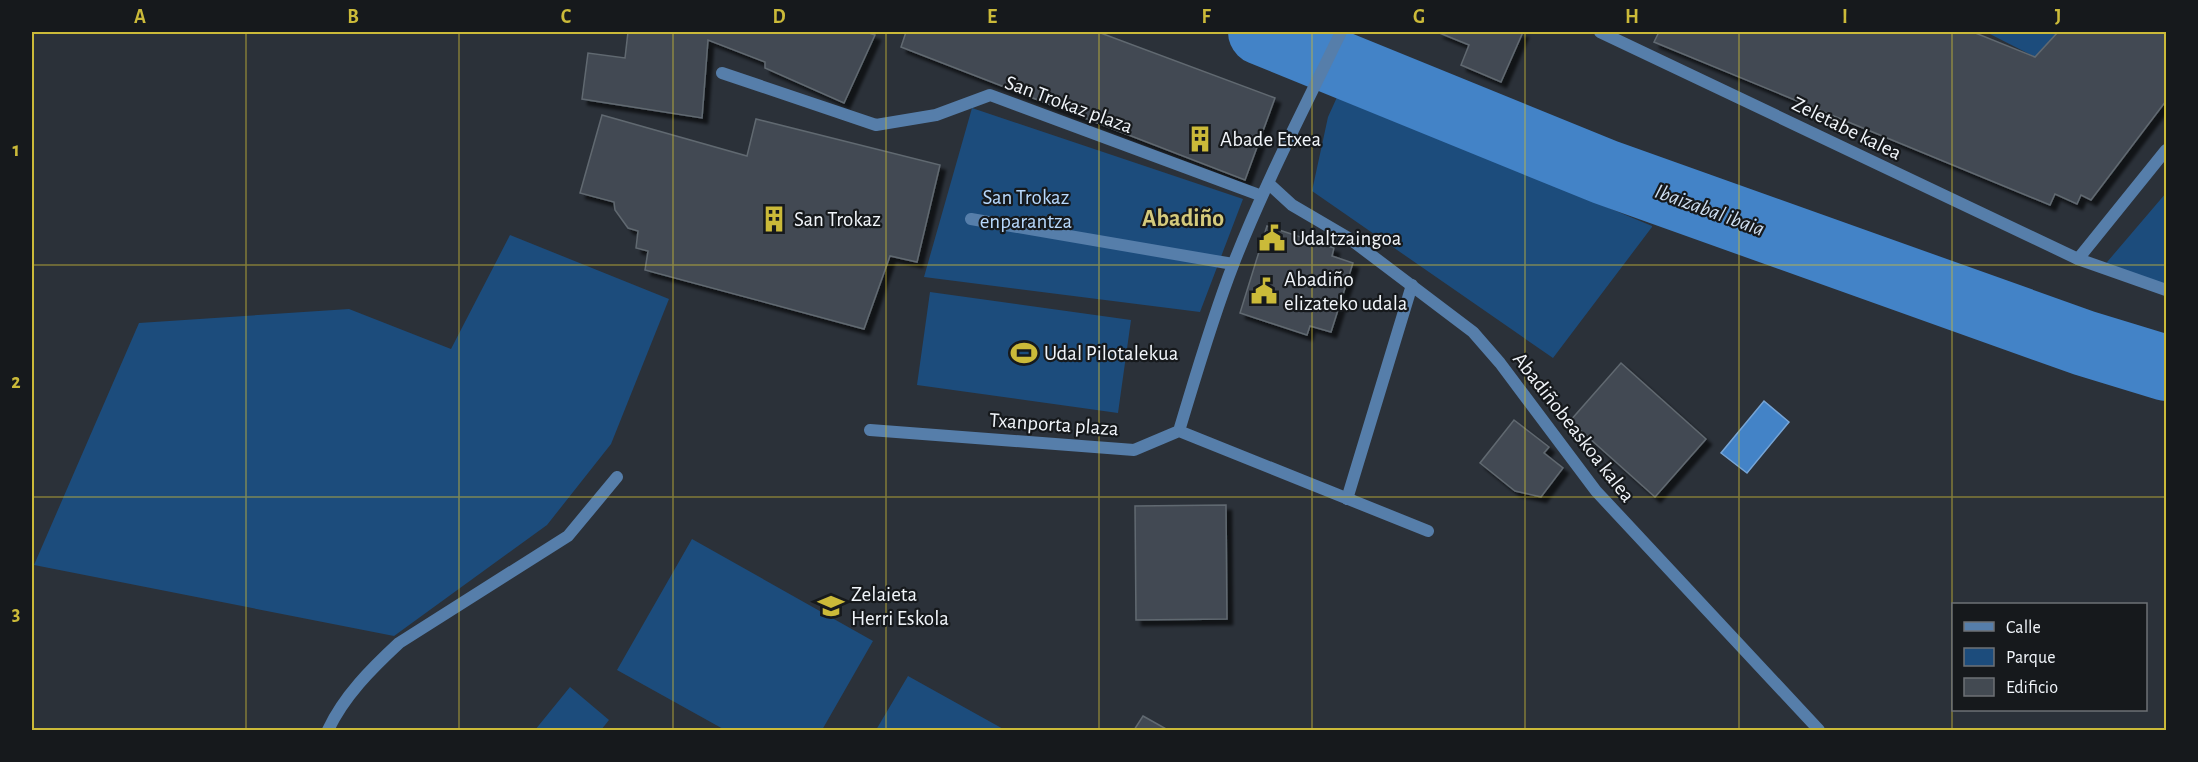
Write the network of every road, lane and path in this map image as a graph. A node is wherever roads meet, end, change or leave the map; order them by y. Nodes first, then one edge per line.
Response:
1 (1341, 32) edge
2 (1600, 32) edge
3 (722, 73) dead end
4 (2166, 150) edge
5 (1268, 183) junction
6 (1262, 196) junction
7 (971, 219) dead end
8 (2078, 260) junction
9 (1233, 264) junction
10 (1412, 285) junction
11 (2166, 290) edge
12 (870, 430) dead end
13 (1179, 431) junction
14 (617, 477) dead end
15 (1347, 499) junction
16 (1428, 531) dead end
17 (328, 730) edge
18 (1819, 730) edge

1 - 5 street
2 - 8 street, Zeletabe kalea
3 - 6 street, San Trokaz plaza
4 - 8 street
5 - 6 street
5 - 10 street, Abadiñobeaskoa kalea
6 - 9 street
7 - 9 street
8 - 11 street, Zeletabe kalea
9 - 13 street
10 - 15 street
10 - 18 street, Abadiñobeaskoa kalea
12 - 13 street, Txanporta plaza
13 - 15 street
14 - 17 street
15 - 16 street

